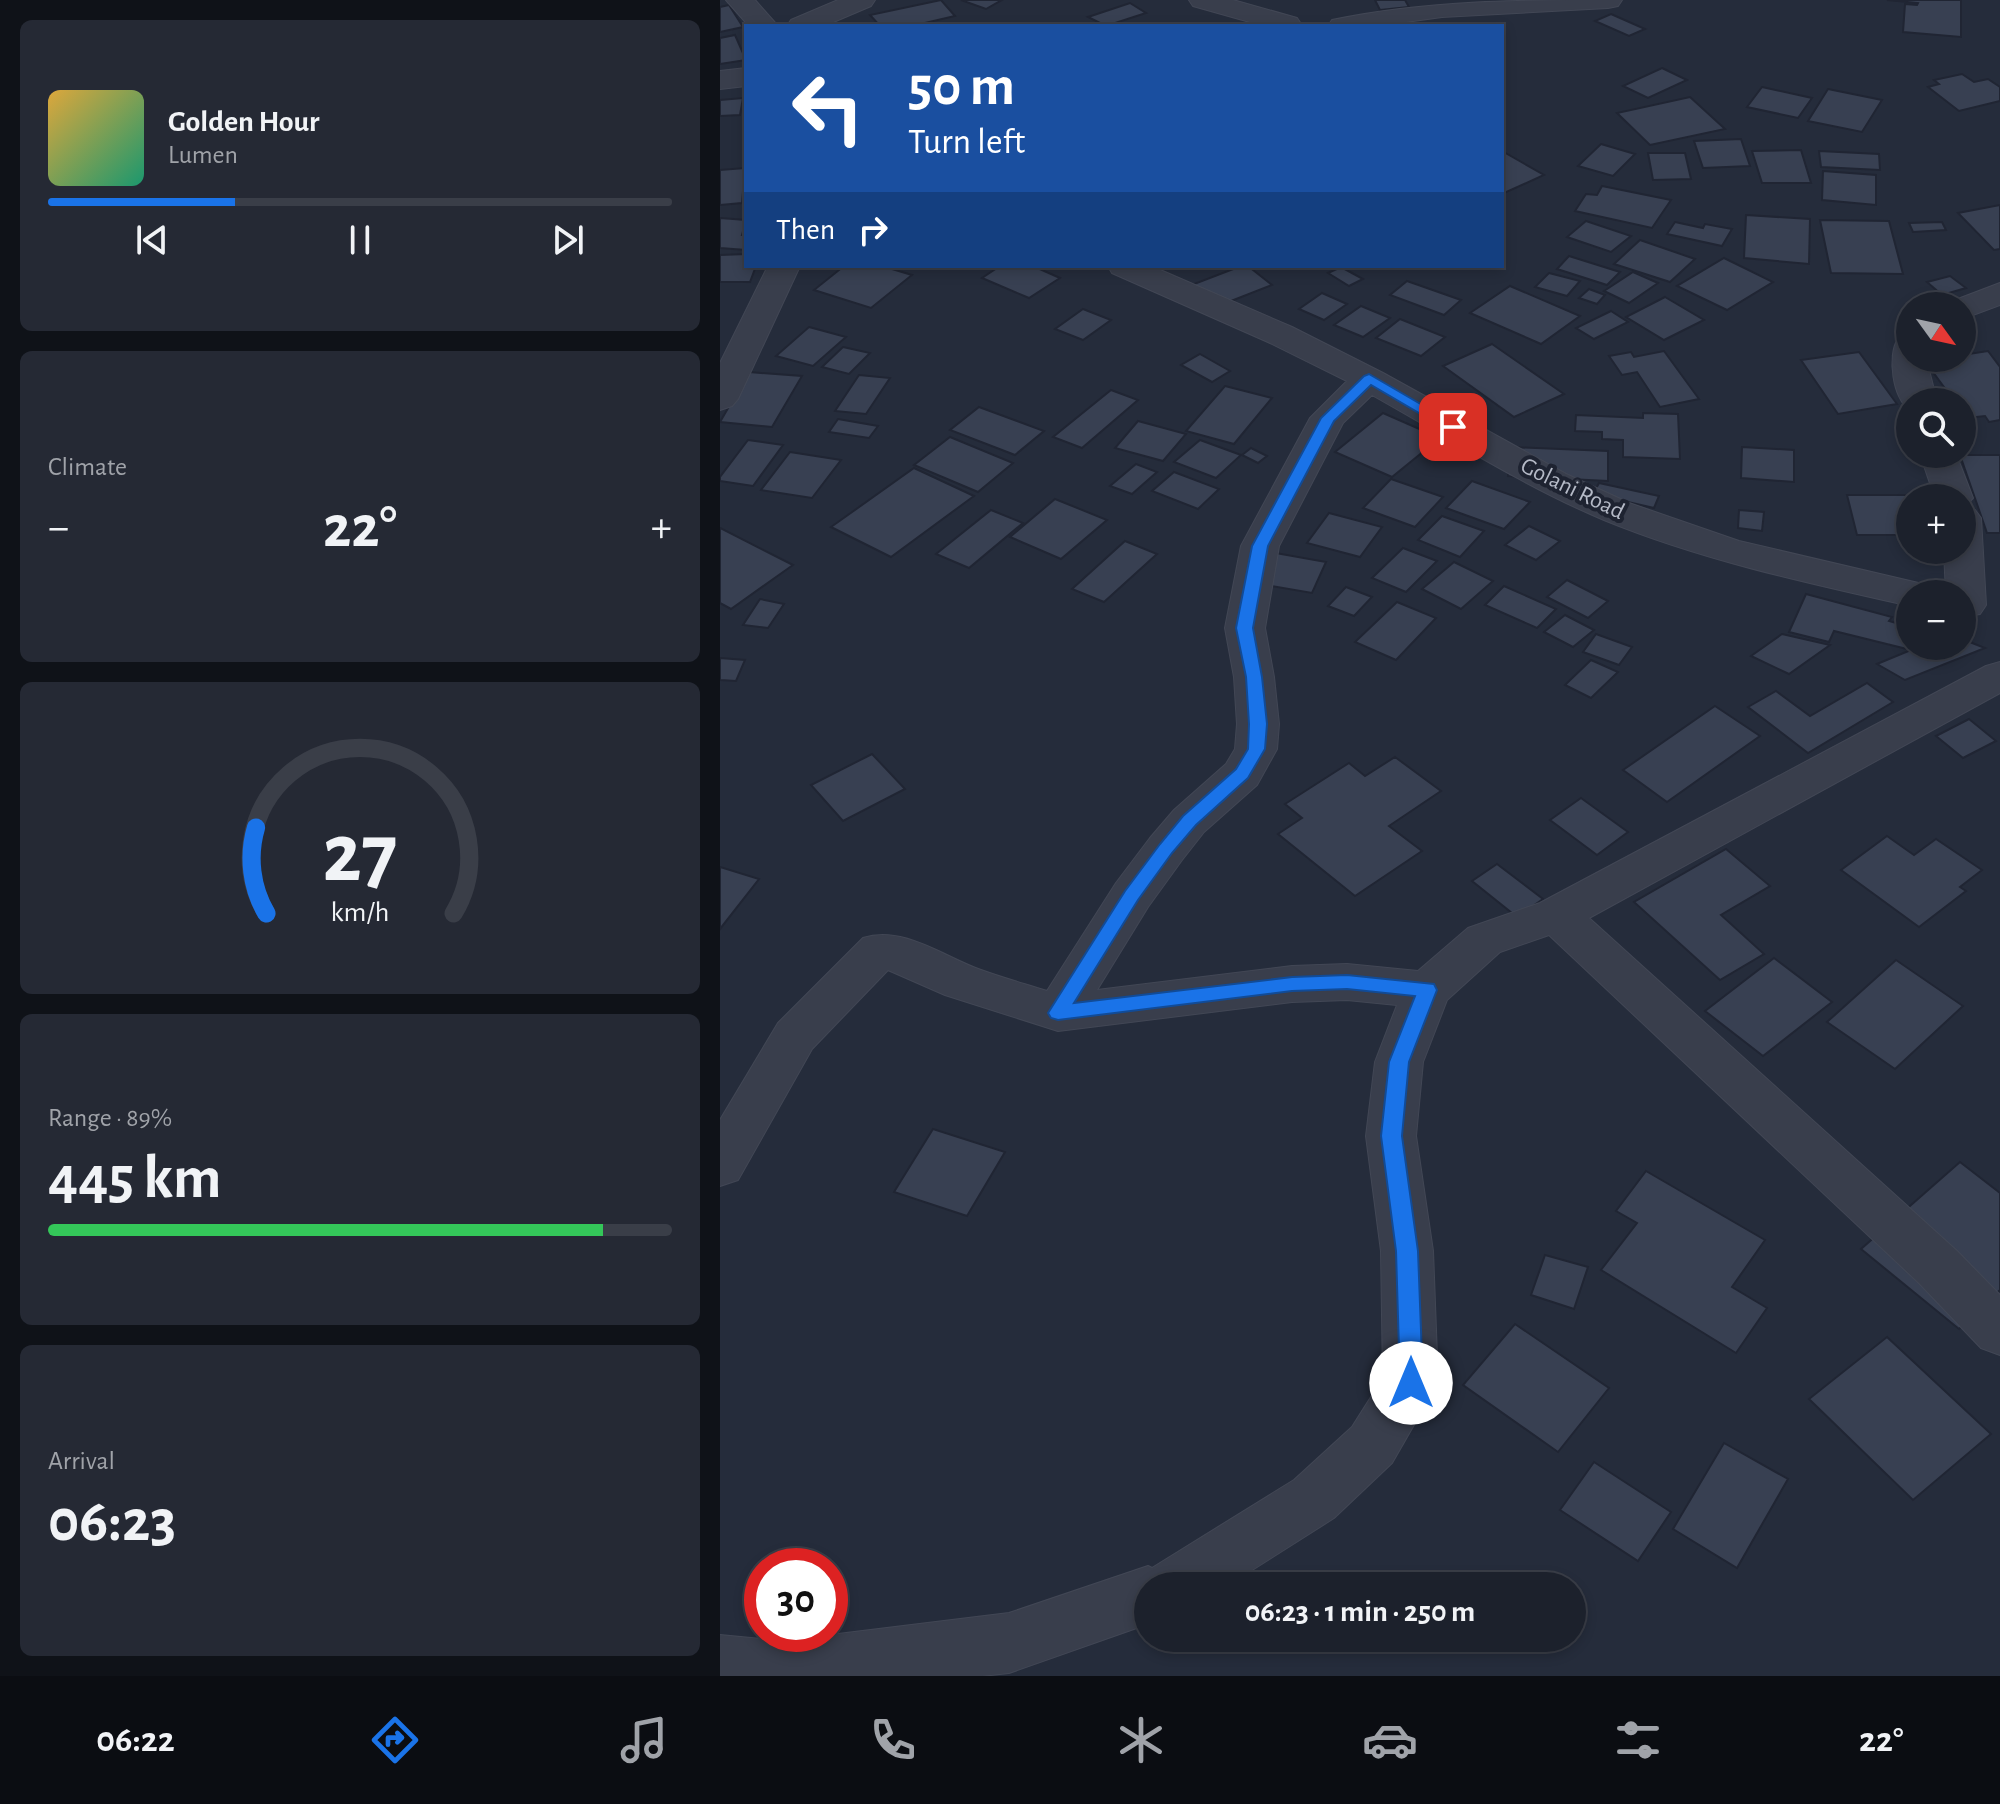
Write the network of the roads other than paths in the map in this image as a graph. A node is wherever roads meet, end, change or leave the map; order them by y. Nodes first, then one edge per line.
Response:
1 (740, 0) edge
2 (861, 0) edge
3 (1203, 0) edge
4 (1608, 0) edge
5 (762, 24) edge
6 (806, 24) edge
7 (1290, 24) edge
8 (1348, 24) edge
9 (744, 77) edge
10 (720, 80) edge
11 (783, 268) edge
12 (1129, 268) edge
13 (2000, 293) edge
14 (1976, 303) edge
15 (1369, 379) junction
16 (720, 399) edge
17 (1896, 590) edge
18 (2000, 676) edge
19 (1556, 915) junction
20 (1427, 990) junction
21 (1058, 1013) junction
22 (720, 1165) edge
23 (2000, 1331) edge
24 (1197, 1572) edge
25 (1134, 1600) edge
26 (720, 1665) edge
27 (783, 1673) edge

1 - 5 street
2 - 6 street
3 - 7 street
4 - 8 street
9 - 10 street
11 - 16 street
12 - 15 street, Golani Road
13 - 14 street
15 - 17 street, Golani Road
15 - 21 street
18 - 19 street
19 - 20 street
19 - 23 street
20 - 21 street
20 - 24 street
21 - 22 street
25 - 27 street
26 - 27 street

